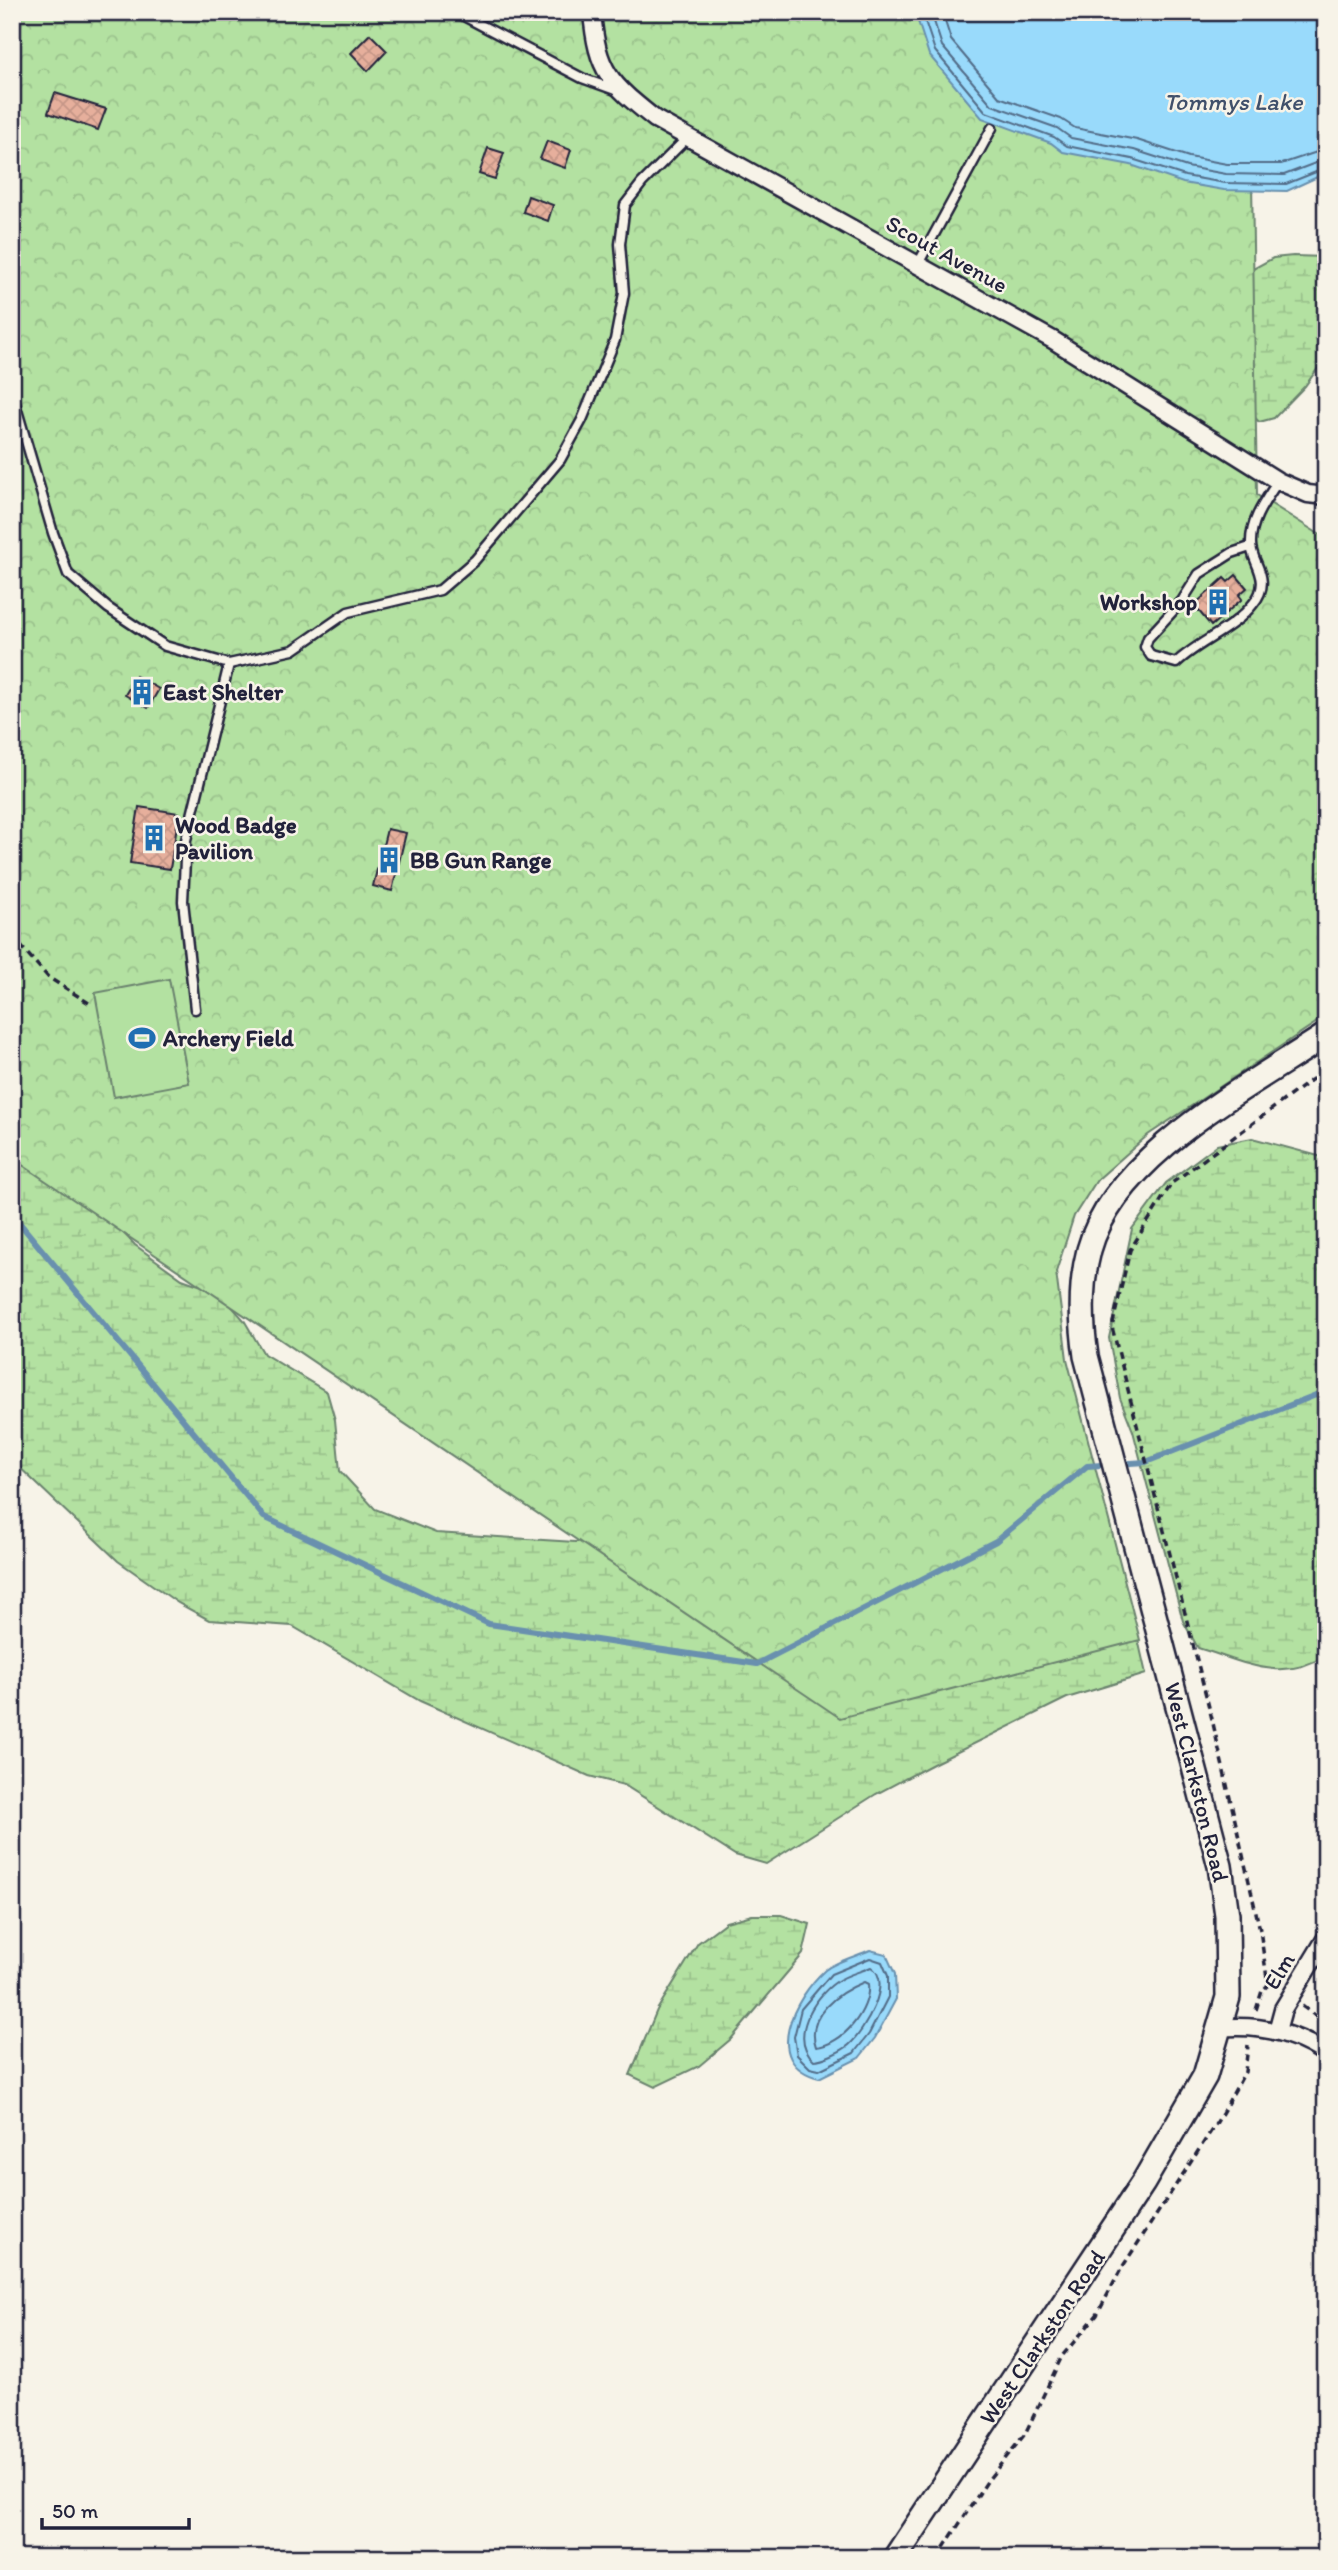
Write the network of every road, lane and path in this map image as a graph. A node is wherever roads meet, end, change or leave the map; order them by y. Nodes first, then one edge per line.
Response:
1 (456, 12) edge
2 (592, 12) edge
3 (621, 92) junction
4 (992, 128) dead end
5 (687, 138) junction
6 (918, 264) junction
7 (12, 393) edge
8 (1278, 481) junction
9 (1326, 496) edge
10 (1250, 547) junction
11 (229, 664) junction
12 (12, 936) edge
13 (92, 1005) dead end
14 (195, 1009) dead end
15 (1326, 1035) edge
16 (1326, 1069) edge
17 (1212, 1719) dead end
18 (1326, 1938) edge
19 (1219, 2028) junction
20 (1278, 2031) junction
21 (1326, 2054) edge
22 (895, 2558) edge

1 - 3 lane
2 - 3 street, Scout Avenue
3 - 5 street, Scout Avenue
4 - 6 lane
5 - 6 street, Scout Avenue
5 - 11 lane
6 - 8 street, Scout Avenue
7 - 11 lane
8 - 9 street, Scout Avenue
8 - 10 lane
10 - 10 lane
11 - 14 lane
12 - 13 path
15 - 19 main road, West Clarkston Road
16 - 17 path
18 - 20 street, Elm
19 - 20 street
19 - 22 main road, West Clarkston Road
20 - 21 street

